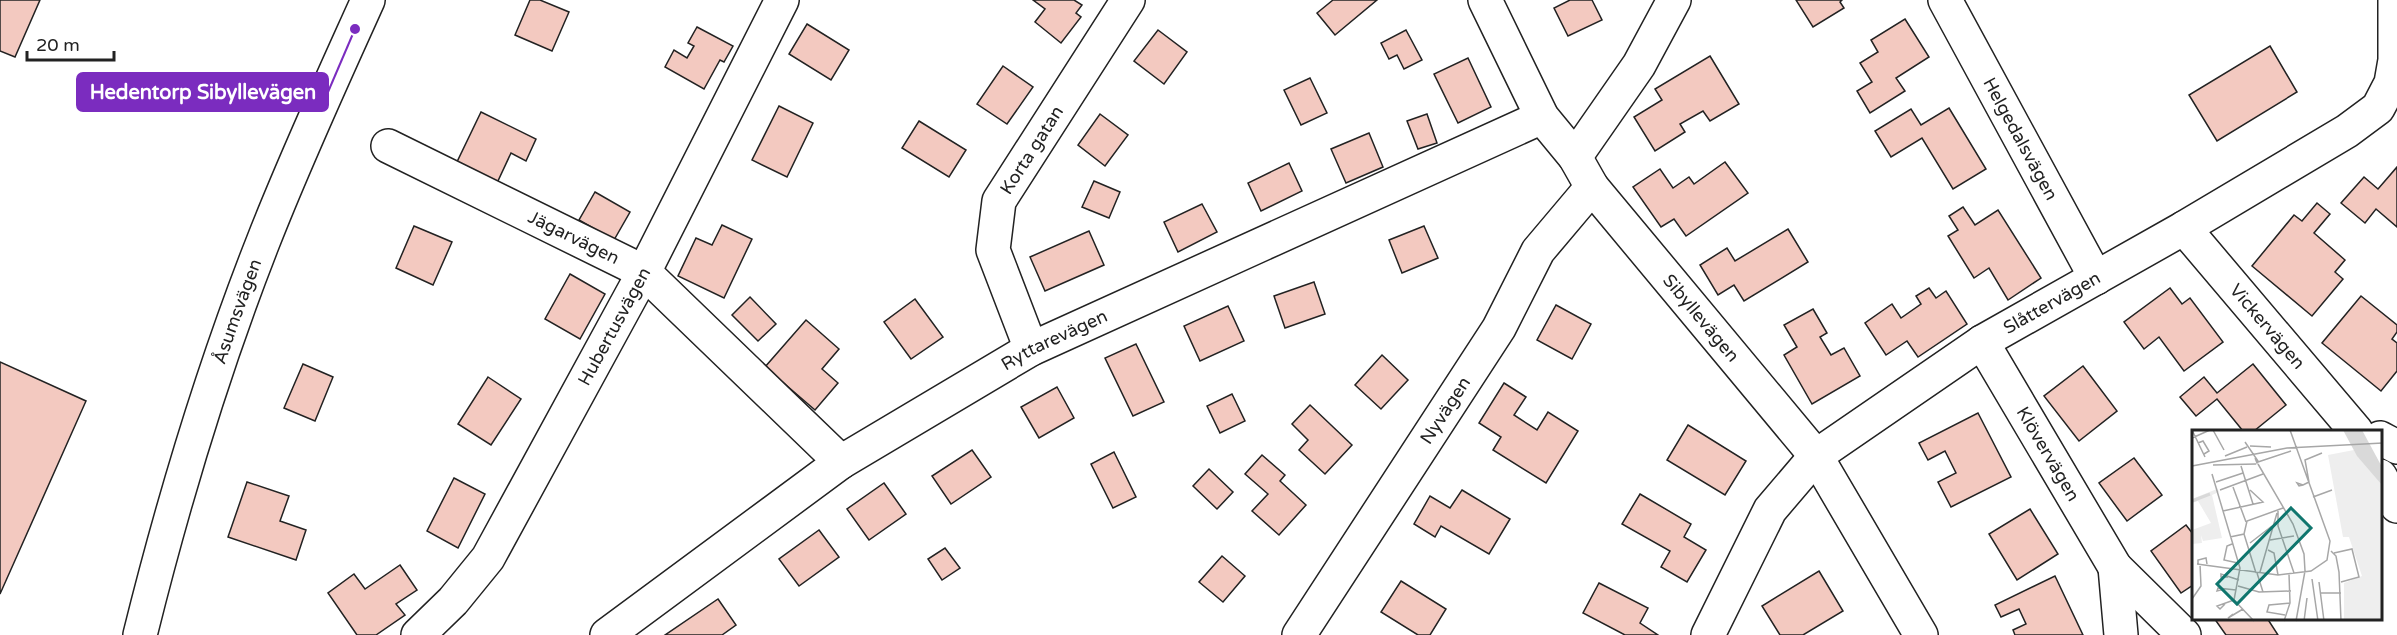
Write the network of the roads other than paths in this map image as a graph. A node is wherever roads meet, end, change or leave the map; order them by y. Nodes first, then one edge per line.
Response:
1 (368, 0) edge
2 (782, 0) edge
3 (1128, 0) edge
4 (1485, 0) edge
5 (1674, 0) edge
6 (1945, 0) edge
7 (2394, 0) edge
8 (2388, 112) edge
9 (1542, 117) junction
10 (388, 146) dead end
11 (1575, 157) junction
12 (1592, 187) junction
13 (2184, 228) junction
14 (644, 272) junction
15 (2096, 278) junction
16 (1982, 342) junction
17 (1031, 349) junction
18 (2363, 430) edge
19 (2382, 440) edge
20 (2397, 447) edge
21 (1816, 456) junction
22 (841, 462) junction
23 (2382, 480) edge
24 (2397, 506) edge
25 (2115, 567) junction
26 (1720, 628) edge
27 (140, 635) edge
28 (418, 635) edge
29 (607, 635) edge
30 (1299, 635) edge
31 (1921, 635) edge
32 (2121, 635) edge
33 (2184, 635) edge

1 - 27 street, Åsumsvägen
2 - 14 street, Hubertusvägen
3 - 17 street, Korta gatan
4 - 9 street, Sibyllevägen
5 - 11 street
6 - 15 street, Helgedalsvägen
7 - 8 street, Slåttervägen
8 - 13 street, Slåttervägen
9 - 11 street, Sibyllevägen
9 - 17 street, Ryttarevägen
10 - 14 street, Jägarvägen
11 - 12 street, Sibyllevägen
12 - 21 street, Sibyllevägen
12 - 30 street, Nyvägen
13 - 15 street, Slåttervägen
13 - 18 street, Vickervägen
14 - 22 street, Jägarvägen
14 - 28 street, Hubertusvägen
15 - 16 street, Slåttervägen
16 - 21 street, Slåttervägen
16 - 25 street, Klövervägen
17 - 22 street, Ryttarevägen
19 - 20 street, Vickervägen
21 - 26 street, Slåttervägen
21 - 31 street, Sibyllevägen
22 - 29 street, Ryttarevägen
23 - 24 street
25 - 32 street, Klövervägen
25 - 33 street, Klövervägen

